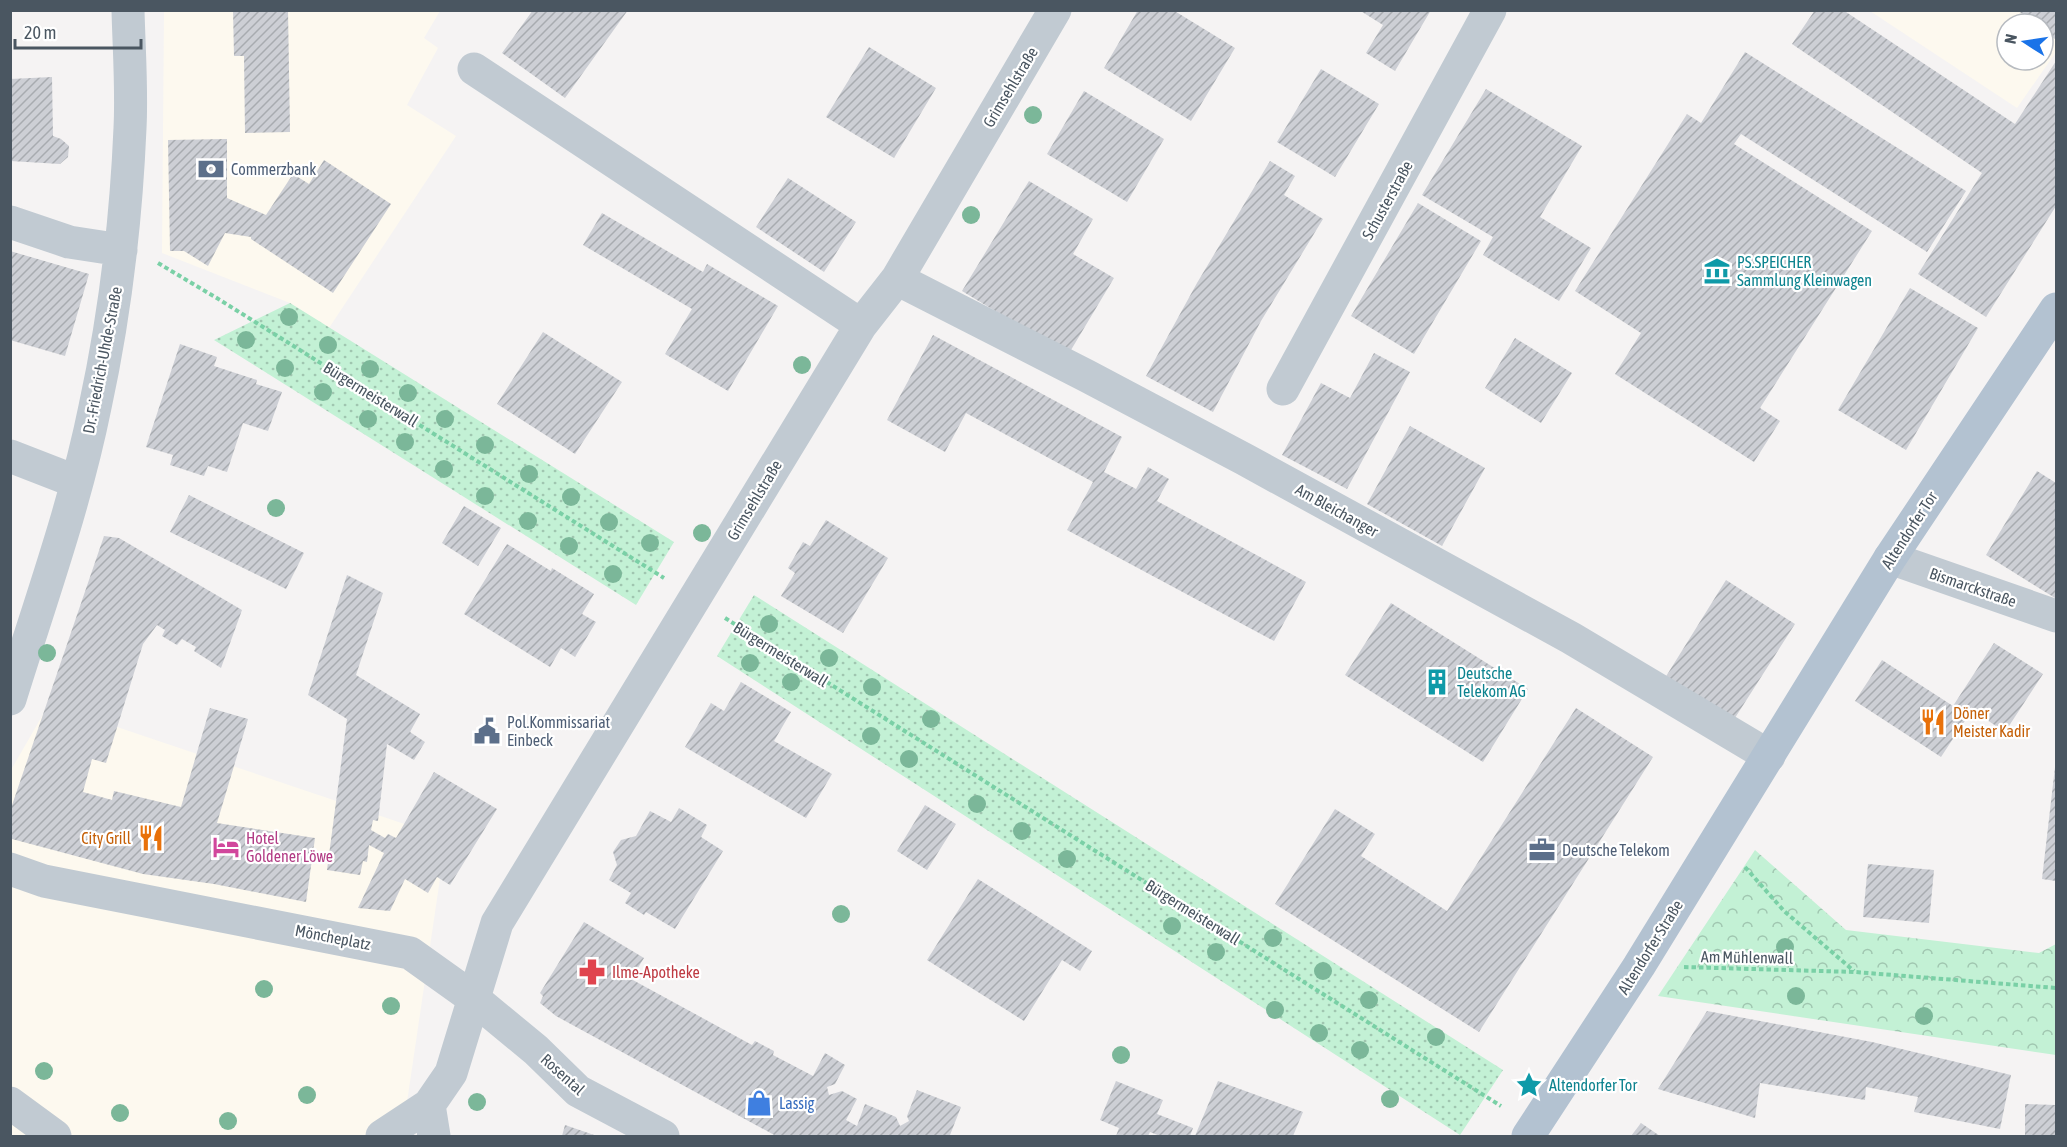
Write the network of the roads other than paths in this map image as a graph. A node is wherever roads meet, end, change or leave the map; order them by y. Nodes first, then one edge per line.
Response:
1 (128, 10) edge
2 (1055, 10) edge
3 (1490, 10) edge
4 (474, 69) dead end
5 (10, 222) edge
6 (121, 250) junction
7 (897, 279) junction
8 (2056, 309) edge
9 (861, 325) junction
10 (1284, 389) dead end
11 (10, 456) edge
12 (76, 482) junction
13 (1890, 558) junction
14 (2056, 616) edge
15 (10, 699) edge
16 (1769, 756) junction
17 (10, 869) edge
18 (473, 998) junction
19 (10, 1103) edge
20 (432, 1121) edge
21 (1531, 1132) edge
22 (55, 1137) edge
23 (382, 1137) edge
24 (663, 1137) edge

1 - 6 street, Dr.-Friedrich-Uhde-Straße
2 - 7 street, Grimsehlstraße
3 - 10 street, Schusterstraße
4 - 9 street
5 - 6 street
6 - 12 street, Dr.-Friedrich-Uhde-Straße
7 - 9 street, Grimsehlstraße
7 - 16 street, Am Bleichanger
8 - 13 main road, Altendorfer Tor
9 - 18 street, Grimsehlstraße
11 - 12 street
12 - 15 street, Dr.-Friedrich-Uhde-Straße
13 - 14 street, Bismarckstraße
13 - 16 main road, Altendorfer Tor
16 - 21 main road, Altendorfer Straße
17 - 18 street, Möncheplatz
18 - 20 street
18 - 24 street, Rosental
19 - 22 street
20 - 23 street

